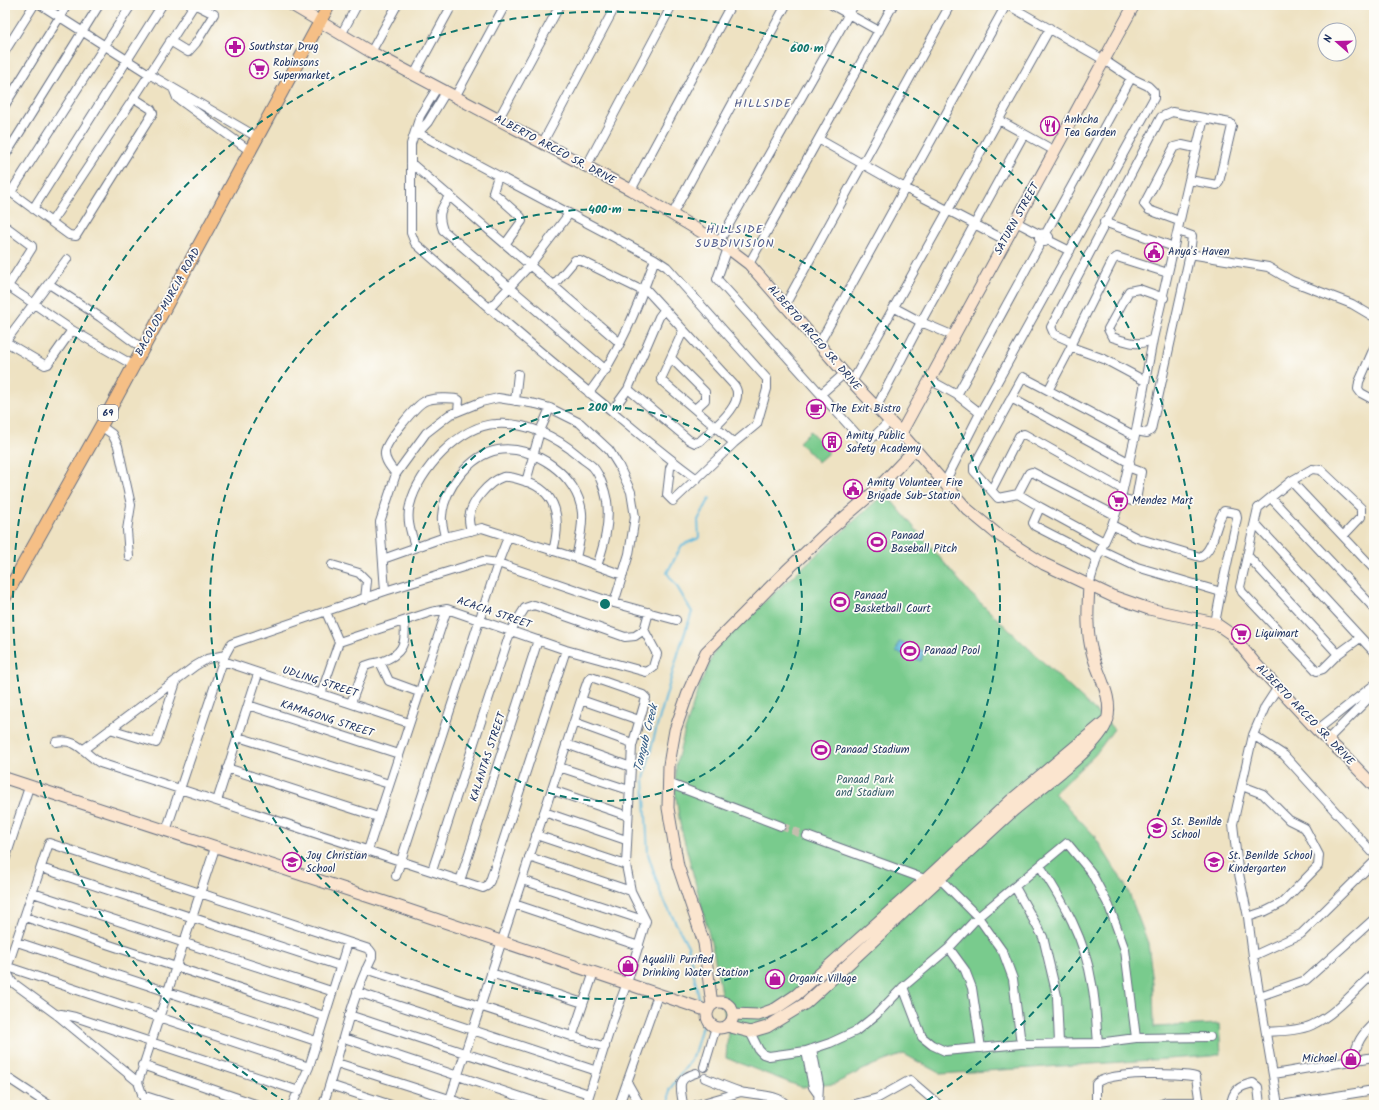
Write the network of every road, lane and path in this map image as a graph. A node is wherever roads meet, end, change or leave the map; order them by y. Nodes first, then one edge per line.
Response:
1 (34, 5) edge
2 (41, 5) edge
3 (67, 5) edge
4 (99, 5) edge
5 (131, 5) edge
6 (162, 5) edge
7 (195, 5) edge
8 (292, 5) edge
9 (329, 5) edge
10 (358, 5) edge
11 (397, 5) edge
12 (452, 5) edge
13 (505, 5) edge
14 (560, 5) edge
15 (616, 5) edge
16 (672, 5) edge
17 (731, 5) edge
18 (786, 5) edge
19 (832, 5) edge
20 (854, 5) edge
21 (894, 5) edge
22 (950, 5) edge
23 (1007, 5) edge
24 (1134, 5) edge
25 (849, 14) junction
26 (60, 16) junction
27 (320, 23) junction
28 (1050, 28) junction
29 (83, 31) junction
30 (879, 31) junction
31 (14, 35) junction
32 (341, 35) junction
33 (5, 37) edge
34 (170, 41) junction
35 (105, 46) junction
36 (5, 51) edge
37 (371, 52) junction
38 (128, 59) junction
39 (1104, 60) junction
40 (149, 74) junction
41 (414, 74) junction
42 (1131, 78) junction
43 (446, 92) junction
44 (134, 98) junction
45 (192, 103) junction
46 (5, 105) edge
47 (1204, 118) junction
48 (498, 120) junction
49 (999, 120) junction
50 (236, 125) junction
51 (416, 134) junction
52 (1024, 134) junction
53 (229, 135) junction
54 (258, 137) junction
55 (820, 140) junction
56 (542, 144) junction
57 (1196, 148) junction
58 (250, 151) junction
59 (1055, 151) junction
60 (5, 156) edge
61 (411, 163) junction
62 (862, 164) junction
63 (586, 167) junction
64 (498, 176) junction
65 (1190, 180) junction
66 (905, 188) junction
67 (8, 190) edge
68 (631, 190) junction
69 (450, 195) junction
70 (33, 209) junction
71 (949, 209) junction
72 (569, 214) junction
73 (672, 215) junction
74 (52, 221) junction
75 (1179, 221) junction
76 (1016, 222) junction
77 (1104, 222) junction
78 (976, 224) junction
79 (5, 226) edge
80 (1178, 231) junction
81 (1044, 237) junction
82 (1005, 240) junction
83 (719, 242) junction
84 (506, 243) junction
85 (1174, 247) junction
86 (728, 248) junction
87 (1070, 251) junction
88 (1190, 254) junction
89 (67, 258) dead end
90 (655, 259) junction
91 (749, 264) junction
92 (530, 265) junction
93 (1168, 273) junction
94 (49, 284) junction
95 (6, 285) edge
96 (553, 286) junction
97 (509, 287) junction
98 (644, 289) junction
99 (1164, 298) junction
100 (33, 303) junction
101 (785, 305) junction
102 (489, 308) junction
103 (895, 308) junction
104 (665, 309) junction
105 (1374, 317) edge
106 (921, 322) junction
107 (72, 330) junction
108 (683, 331) junction
109 (954, 336) junction
110 (7, 337) edge
111 (1153, 339) junction
112 (620, 343) junction
113 (819, 344) junction
114 (1071, 345) junction
115 (1374, 348) edge
116 (143, 349) junction
117 (671, 358) junction
118 (133, 365) junction
119 (606, 370) junction
120 (518, 374) dead end
121 (849, 378) junction
122 (930, 380) junction
123 (1145, 381) junction
124 (628, 389) junction
125 (1049, 390) junction
126 (589, 393) junction
127 (821, 394) junction
128 (957, 395) junction
129 (1011, 398) junction
130 (1374, 400) edge
131 (515, 401) junction
132 (550, 408) junction
133 (876, 408) junction
134 (695, 409) junction
135 (458, 411) junction
136 (612, 411) junction
137 (980, 413) junction
138 (890, 421) junction
139 (101, 426) junction
140 (715, 427) junction
141 (540, 431) junction
142 (901, 433) junction
143 (1136, 434) junction
144 (734, 443) junction
145 (914, 450) junction
146 (533, 455) junction
147 (673, 462) junction
148 (1129, 465) junction
149 (396, 474) junction
150 (697, 479) junction
151 (1291, 481) junction
152 (526, 482) junction
153 (944, 484) junction
154 (992, 489) junction
155 (1122, 489) junction
156 (1018, 494) junction
157 (1121, 498) junction
158 (1272, 498) junction
159 (1040, 507) junction
160 (1115, 516) junction
161 (1255, 523) junction
162 (1112, 525) junction
163 (471, 531) junction
164 (1343, 536) junction
165 (445, 537) junction
166 (508, 537) junction
167 (415, 546) junction
168 (1102, 546) junction
169 (553, 551) junction
170 (1247, 555) junction
171 (129, 557) dead end
172 (576, 558) junction
173 (1097, 558) junction
174 (383, 559) junction
175 (498, 563) junction
176 (332, 565) dead end
177 (597, 566) junction
178 (1374, 569) edge
179 (623, 576) junction
180 (1089, 585) junction
181 (385, 591) junction
182 (1221, 592) junction
183 (5, 597) edge
184 (365, 599) junction
185 (614, 603) junction
186 (1374, 608) edge
187 (447, 609) junction
188 (326, 612) junction
189 (649, 612) junction
190 (676, 620) dead end
191 (479, 621) junction
192 (404, 622) junction
193 (1215, 623) junction
194 (511, 630) junction
195 (644, 630) junction
196 (1360, 638) junction
197 (538, 640) junction
198 (339, 642) junction
199 (566, 650) junction
200 (1374, 652) edge
201 (1338, 654) junction
202 (224, 658) junction
203 (380, 662) junction
204 (258, 674) junction
205 (178, 679) junction
206 (1374, 685) edge
207 (1278, 687) junction
208 (419, 692) junction
209 (1374, 693) edge
210 (322, 694) junction
211 (1364, 698) junction
212 (581, 700) junction
213 (351, 703) junction
214 (248, 705) junction
215 (1335, 716) junction
216 (639, 720) junction
217 (574, 722) junction
218 (410, 723) junction
219 (1342, 724) junction
220 (110, 729) junction
221 (1317, 730) junction
222 (1253, 735) junction
223 (238, 737) junction
224 (1327, 740) junction
225 (56, 742) dead end
226 (632, 743) junction
227 (566, 744) junction
228 (84, 749) junction
229 (399, 754) junction
230 (559, 767) junction
231 (631, 767) junction
232 (227, 768) junction
233 (5, 778) edge
234 (668, 783) junction
235 (388, 784) junction
236 (1242, 786) junction
237 (1374, 786) edge
238 (29, 787) junction
239 (181, 790) junction
240 (552, 790) junction
241 (629, 790) junction
242 (217, 801) junction
243 (544, 812) junction
244 (628, 816) junction
245 (378, 817) junction
246 (781, 826) tunnel mouth
247 (166, 831) junction
248 (536, 835) junction
249 (807, 836) tunnel mouth
250 (626, 840) junction
251 (215, 848) junction
252 (368, 850) junction
253 (1374, 854) edge
254 (529, 857) junction
255 (5, 860) edge
256 (400, 860) junction
257 (1374, 862) edge
258 (626, 865) junction
259 (1040, 866) junction
260 (41, 868) junction
261 (432, 871) junction
262 (396, 876) dead end
263 (522, 880) junction
264 (934, 880) junction
265 (460, 881) junction
266 (1015, 887) junction
267 (631, 891) junction
268 (200, 892) junction
269 (33, 893) junction
270 (514, 904) junction
271 (978, 916) junction
272 (25, 917) junction
273 (191, 917) junction
274 (1248, 917) junction
275 (1374, 919) edge
276 (646, 921) junction
277 (17, 942) junction
278 (183, 942) junction
279 (348, 942) junction
280 (501, 942) junction
281 (639, 946) junction
282 (949, 948) junction
283 (1253, 956) junction
284 (340, 966) junction
285 (174, 967) junction
286 (7, 969) edge
287 (366, 969) junction
288 (594, 972) junction
289 (1374, 973) edge
290 (491, 974) junction
291 (627, 983) junction
292 (903, 987) junction
293 (332, 991) junction
294 (357, 992) junction
295 (166, 993) junction
296 (658, 995) junction
297 (1260, 996) junction
298 (583, 1003) junction
299 (480, 1007) junction
300 (710, 1008) junction
301 (733, 1014) junction
302 (349, 1015) junction
303 (57, 1016) junction
304 (324, 1016) junction
305 (158, 1017) junction
306 (1374, 1023) edge
307 (727, 1026) junction
308 (716, 1027) junction
309 (473, 1031) junction
310 (750, 1032) junction
311 (1266, 1032) junction
312 (572, 1037) junction
313 (1210, 1037) dead end
314 (344, 1038) junction
315 (1136, 1038) junction
316 (316, 1041) junction
317 (1098, 1042) junction
318 (150, 1043) junction
319 (1059, 1043) junction
320 (1021, 1044) junction
321 (605, 1047) junction
322 (982, 1048) junction
323 (809, 1050) junction
324 (465, 1054) junction
325 (1374, 1057) edge
326 (1354, 1059) junction
327 (337, 1062) junction
328 (142, 1065) junction
329 (309, 1067) junction
330 (704, 1067) junction
331 (596, 1071) junction
332 (696, 1073) junction
333 (1274, 1074) junction
334 (5, 1076) edge
335 (457, 1076) junction
336 (705, 1078) junction
337 (138, 1082) junction
338 (627, 1082) junction
339 (330, 1085) junction
340 (1374, 1090) edge
341 (299, 1091) junction
342 (741, 1092) junction
343 (589, 1094) junction
344 (142, 1095) junction
345 (877, 1101) edge
346 (449, 1102) edge
347 (1200, 1103) edge
348 (785, 1104) edge
349 (933, 1104) edge
350 (50, 1105) edge
351 (146, 1105) edge
352 (173, 1105) edge
353 (258, 1105) edge
354 (292, 1105) edge
355 (323, 1105) edge
356 (391, 1105) edge
357 (468, 1105) edge
358 (545, 1105) edge
359 (586, 1105) edge
360 (619, 1105) edge
361 (640, 1105) edge
362 (683, 1105) edge
363 (696, 1105) edge
364 (775, 1105) edge
365 (818, 1105) edge
366 (851, 1105) edge
367 (1096, 1105) edge
368 (1159, 1105) edge
369 (1231, 1105) edge
370 (1260, 1105) edge
371 (1278, 1105) edge
372 (1281, 1105) edge

1 - 31 street
2 - 26 street
3 - 26 street
4 - 29 street
5 - 35 street
6 - 38 street
7 - 34 street
7 - 34 street
8 - 27 street, ALBERTO ARCEO SR. DRIVE
9 - 27 main road, BACOLOD-MURCIA ROAD / 69
10 - 32 street
11 - 37 street
12 - 41 street
13 - 43 street
14 - 48 street
15 - 56 street
16 - 63 street
17 - 68 street
18 - 73 street
19 - 25 street
20 - 25 street
21 - 30 street
22 - 62 street
23 - 28 street
23 - 66 street
24 - 39 street, SATURN STREET
25 - 30 street
25 - 83 street
26 - 29 street
26 - 46 street
27 - 32 street, ALBERTO ARCEO SR. DRIVE
27 - 54 main road, BACOLOD-MURCIA ROAD / 69
28 - 39 street
28 - 49 street
29 - 35 street
29 - 60 street
30 - 55 street
31 - 33 street
31 - 36 street
32 - 37 street, ALBERTO ARCEO SR. DRIVE
34 - 40 street
35 - 38 street
35 - 67 street
37 - 41 street, ALBERTO ARCEO SR. DRIVE
38 - 40 street
38 - 70 street
39 - 42 street
39 - 59 street, SATURN STREET
40 - 44 street
40 - 45 street
41 - 43 street, ALBERTO ARCEO SR. DRIVE
42 - 81 street
42 - 87 street
43 - 48 street, ALBERTO ARCEO SR. DRIVE
43 - 51 street
44 - 74 street
44 - 74 street
45 - 50 street
45 - 53 street
47 - 57 street
47 - 65 street
47 - 77 street
48 - 56 street, ALBERTO ARCEO SR. DRIVE
49 - 52 street
49 - 71 street
50 - 53 street
50 - 54 street
51 - 61 street
51 - 64 street
52 - 59 street
52 - 78 street
53 - 58 street
54 - 58 main road, BACOLOD-MURCIA ROAD / 69
55 - 62 street
55 - 91 street
56 - 63 street, ALBERTO ARCEO SR. DRIVE
57 - 65 street
57 - 75 street
58 - 116 main road, BACOLOD-MURCIA ROAD / 69
59 - 76 street, SATURN STREET
61 - 69 street
61 - 102 street
62 - 66 street
62 - 101 street
63 - 68 street, ALBERTO ARCEO SR. DRIVE
64 - 72 street
64 - 84 street
65 - 75 street
66 - 71 street
66 - 113 street
67 - 70 street
68 - 73 street, ALBERTO ARCEO SR. DRIVE
69 - 84 street
69 - 97 street
70 - 74 street
71 - 78 street
71 - 103 street
72 - 90 street
72 - 92 street
73 - 83 street, ALBERTO ARCEO SR. DRIVE
75 - 80 street
76 - 81 street
76 - 82 street, SATURN STREET
77 - 85 street
77 - 114 street
78 - 82 street
78 - 106 street
79 - 95 street
80 - 85 street
80 - 88 street
81 - 87 street
81 - 128 street
82 - 109 street, SATURN STREET
83 - 86 street, ALBERTO ARCEO SR. DRIVE
84 - 92 street
85 - 93 street
86 - 91 street, ALBERTO ARCEO SR. DRIVE
86 - 127 street
87 - 137 street
88 - 105 street
88 - 143 street
89 - 94 street
90 - 98 street
90 - 144 street
91 - 101 street, ALBERTO ARCEO SR. DRIVE
92 - 96 street
92 - 97 street
93 - 99 street
93 - 114 street
94 - 100 street
94 - 116 street
95 - 100 street
96 - 98 street
96 - 112 street
97 - 102 street
97 - 119 street
98 - 104 street
98 - 112 street
99 - 111 street
99 - 111 street
100 - 107 street
100 - 110 street
101 - 113 street, ALBERTO ARCEO SR. DRIVE
102 - 126 street
103 - 106 street
103 - 121 street
104 - 108 street
104 - 124 street
106 - 109 street
106 - 133 street
107 - 110 street
107 - 118 street
108 - 117 street
108 - 140 street
109 - 122 street, SATURN STREET
111 - 123 street
112 - 119 street
113 - 121 street, ALBERTO ARCEO SR. DRIVE
114 - 123 street
114 - 125 street
115 - 130 street
116 - 118 main road, BACOLOD-MURCIA ROAD / 69
117 - 134 street
117 - 134 street
118 - 139 main road, BACOLOD-MURCIA ROAD / 69
119 - 126 street
120 - 131 street
121 - 127 street
121 - 133 street, ALBERTO ARCEO SR. DRIVE
122 - 128 street
122 - 142 street, SATURN STREET
123 - 143 street
124 - 136 street
124 - 140 street
125 - 129 street
125 - 143 street
126 - 136 street
127 - 138 street
128 - 137 street
129 - 148 street
129 - 154 street
131 - 132 street
131 - 135 street
132 - 141 street
132 - 179 street
133 - 138 street, ALBERTO ARCEO SR. DRIVE
134 - 140 street
135 - 149 street
135 - 149 street
136 - 147 street
137 - 153 street
138 - 142 street, ALBERTO ARCEO SR. DRIVE
139 - 171 street
139 - 183 main road, BACOLOD-MURCIA ROAD / 69
140 - 144 street
141 - 146 street
141 - 167 street
141 - 177 street
142 - 145 street, ALBERTO ARCEO SR. DRIVE
143 - 148 street
144 - 150 street
145 - 153 street, ALBERTO ARCEO SR. DRIVE
145 - 234 street
146 - 152 street
146 - 165 street
146 - 172 street
147 - 150 street
147 - 150 street
148 - 155 street
148 - 157 street
149 - 174 street
151 - 158 street
151 - 164 street
151 - 164 street
152 - 163 street
152 - 169 street
153 - 180 street, ALBERTO ARCEO SR. DRIVE
154 - 155 street
154 - 156 street
155 - 157 street
156 - 159 street
156 - 160 street
157 - 160 street
158 - 161 street
158 - 186 street
159 - 168 street
159 - 173 street
160 - 162 street
161 - 170 street
161 - 196 street
162 - 168 street
162 - 182 street
163 - 165 street
163 - 166 street
164 - 178 street
165 - 167 street
166 - 169 street
166 - 175 street
167 - 174 street
168 - 173 street
168 - 182 street
169 - 172 street
170 - 201 street
170 - 201 street
172 - 177 street
173 - 180 street
174 - 181 street
175 - 181 street
175 - 185 street
175 - 191 street
176 - 184 street
177 - 179 street
179 - 185 street
180 - 193 street, ALBERTO ARCEO SR. DRIVE
180 - 264 street
181 - 184 street
182 - 193 street
184 - 188 street
185 - 189 street
187 - 191 street, ACACIA STREET
187 - 192 street, ACACIA STREET
187 - 208 street
188 - 198 street
188 - 202 street
189 - 190 street
189 - 195 street
191 - 194 street, ACACIA STREET
191 - 256 street
192 - 198 street, ACACIA STREET
192 - 203 street
193 - 207 street, ALBERTO ARCEO SR. DRIVE
194 - 195 street
194 - 197 street, ACACIA STREET
194 - 261 street
195 - 199 street, ACACIA STREET
196 - 200 street
196 - 201 street
197 - 199 street, ACACIA STREET
197 - 265 street, KALANTAS STREET
198 - 210 street
199 - 265 street
202 - 204 street, UDLING STREET
202 - 205 street
202 - 239 street
203 - 208 street
203 - 213 street
204 - 210 street, UDLING STREET
204 - 214 street
205 - 220 street
205 - 220 street
206 - 211 street
207 - 221 street, ALBERTO ARCEO SR. DRIVE
207 - 222 street
208 - 218 street
209 - 211 street
210 - 213 street, UDLING STREET
211 - 215 street
211 - 219 street
212 - 216 street
212 - 216 street
212 - 217 street
213 - 218 street, UDLING STREET
214 - 223 street
214 - 229 street, KAMAGONG STREET
215 - 219 street
215 - 221 street
216 - 226 street
217 - 226 street
217 - 227 street
218 - 229 street
219 - 224 street
220 - 228 street
221 - 224 street, ALBERTO ARCEO SR. DRIVE
222 - 236 street
222 - 253 street
223 - 232 street
223 - 235 street
224 - 237 street, ALBERTO ARCEO SR. DRIVE
225 - 228 street
226 - 231 street
227 - 230 street
227 - 231 street
228 - 239 street
229 - 235 street
230 - 240 street
230 - 241 street
231 - 241 street
232 - 242 street
232 - 245 street
233 - 238 street
234 - 246 street
234 - 300 street
235 - 245 street
236 - 274 street
236 - 274 street
238 - 247 street
238 - 255 street
239 - 242 street
239 - 247 street
240 - 243 street
240 - 244 street
241 - 244 street
242 - 252 street
243 - 248 street
243 - 250 street
244 - 250 street
245 - 252 street
247 - 251 street
248 - 254 street
248 - 258 street
249 - 264 street
250 - 258 street
251 - 268 street
251 - 280 street
252 - 256 street
254 - 263 street
254 - 267 street
256 - 261 street
256 - 262 street
257 - 283 street
258 - 267 street
259 - 266 street
259 - 315 street
259 - 317 street
260 - 268 street
260 - 269 street
260 - 273 street
261 - 265 street
263 - 270 street
263 - 276 street
264 - 271 street
264 - 301 street
264 - 310 street
266 - 271 street
266 - 319 street
267 - 276 street
268 - 273 street
268 - 279 street
269 - 272 street
269 - 278 street
270 - 280 street
270 - 281 street
271 - 282 street
271 - 320 street
272 - 277 street
272 - 285 street
273 - 278 street
273 - 284 street
274 - 283 street
275 - 297 street
276 - 281 street
277 - 286 street
277 - 295 street
278 - 285 street
278 - 293 street
279 - 284 street
279 - 287 street
280 - 288 street
280 - 290 street
281 - 291 street
282 - 292 street
282 - 322 street
283 - 297 street
284 - 293 street
285 - 295 street
285 - 304 street
286 - 303 street
286 - 305 street
287 - 294 street
287 - 299 street
288 - 291 street
288 - 298 street
289 - 311 street
290 - 298 street
290 - 299 street
291 - 296 street
291 - 321 street
292 - 322 street
292 - 323 street
293 - 304 street
294 - 302 street
294 - 309 street
295 - 305 street
295 - 316 street
296 - 300 street
296 - 338 street
297 - 311 street
298 - 312 street
299 - 309 street
299 - 312 street
300 - 301 street
300 - 308 street
301 - 307 street
302 - 314 street
302 - 324 street
303 - 318 street
303 - 337 street
304 - 316 street
305 - 318 street
305 - 329 street
306 - 326 street
307 - 308 street
307 - 310 street
308 - 330 street
309 - 324 street
309 - 331 street
310 - 323 street
311 - 333 street
312 - 321 street
313 - 315 street
314 - 327 street
314 - 335 street
315 - 317 street
316 - 329 street
317 - 319 street
318 - 328 street
318 - 341 street
319 - 320 street
320 - 322 street
321 - 331 street
323 - 365 street
324 - 335 street
324 - 343 street
325 - 326 street
326 - 333 street
327 - 339 street
327 - 346 street
328 - 337 street
328 - 353 street
329 - 341 street
330 - 332 street
330 - 336 street
331 - 343 street
332 - 336 street
332 - 362 street
333 - 371 street
334 - 350 street
335 - 346 street
335 - 358 street
336 - 342 street
337 - 344 street
338 - 360 street
338 - 361 street
339 - 355 street
339 - 356 street
340 - 372 street
341 - 354 street
342 - 348 street
342 - 363 street
343 - 359 street
344 - 351 street
344 - 352 street
345 - 349 street
345 - 366 street
346 - 357 street
347 - 367 street
347 - 368 street
348 - 364 street
369 - 370 street

